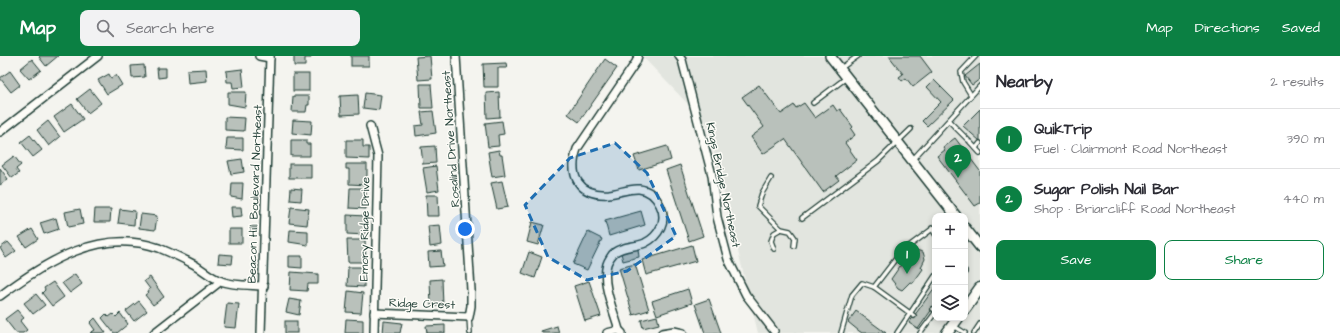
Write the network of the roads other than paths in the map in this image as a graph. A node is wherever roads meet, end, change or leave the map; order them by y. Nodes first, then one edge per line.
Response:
1 (98, 56) edge
2 (259, 56) edge
3 (456, 56) edge
4 (638, 56) edge
5 (679, 56) edge
6 (830, 56) edge
7 (858, 56) edge
8 (976, 56) edge
9 (270, 57) edge
10 (840, 69) junction
11 (847, 77) junction
12 (980, 86) edge
13 (971, 95) junction
14 (813, 103) dead end
15 (949, 121) junction
16 (370, 126) dead end
17 (911, 130) dead end
18 (0, 132) edge
19 (898, 143) junction
20 (980, 143) edge
21 (976, 148) junction
22 (980, 153) edge
23 (912, 160) junction
24 (771, 178) dead end
25 (954, 213) edge
26 (802, 218) dead end
27 (932, 228) edge
28 (782, 229) junction
29 (968, 232) edge
30 (794, 246) dead end
31 (980, 247) edge
32 (774, 249) dead end
33 (221, 281) junction
34 (932, 282) edge
35 (930, 285) joint
36 (264, 286) junction
37 (874, 287) junction
38 (925, 291) junction
39 (930, 294) dead end
40 (978, 294) edge
41 (0, 296) edge
42 (920, 299) junction
43 (924, 302) dead end
44 (916, 306) junction
45 (968, 306) edge
46 (919, 309) dead end
47 (374, 313) junction
48 (932, 313) edge
49 (912, 315) junction
50 (469, 317) junction
51 (980, 324) edge
52 (953, 325) edge
53 (620, 331) edge
54 (774, 331) dead end
55 (154, 333) edge
56 (261, 333) edge
57 (374, 333) edge
58 (470, 333) edge
59 (607, 333) edge
60 (662, 333) edge
61 (683, 333) edge
62 (841, 333) edge
63 (898, 333) edge
64 (920, 333) edge
65 (965, 333) edge
66 (974, 333) edge

1 - 18 street
2 - 9 street
3 - 50 street, Rosalind Drive Northeast
4 - 53 street
5 - 54 street, Kings Bridge Northeast
6 - 10 main road
7 - 10 lane
8 - 13 lane
9 - 36 street, Beacon Hill Boulevard Northeast
10 - 11 main road
11 - 14 lane
11 - 19 main road
12 - 13 lane
13 - 15 lane
15 - 21 lane
15 - 23 lane
16 - 47 street, Emory Ridge Drive
17 - 19 lane
19 - 23 main road
19 - 26 lane
20 - 21 lane
21 - 22 lane
23 - 25 main road
24 - 28 lane
27 - 37 lane
28 - 30 lane
28 - 32 lane
29 - 31 main road
33 - 36 street
33 - 41 street
33 - 55 street
34 - 35 lane
35 - 38 lane
36 - 56 street, Beacon Hill Boulevard Northeast
37 - 49 lane
37 - 62 lane
38 - 39 lane
38 - 42 lane
40 - 45 main road
42 - 43 lane
42 - 44 lane
44 - 46 lane
44 - 49 lane
47 - 50 street, Ridge Crest
47 - 57 street, Emory Ridge Drive
48 - 64 lane
49 - 63 lane
50 - 58 lane
51 - 66 lane
52 - 65 lane
53 - 59 street
60 - 61 street

